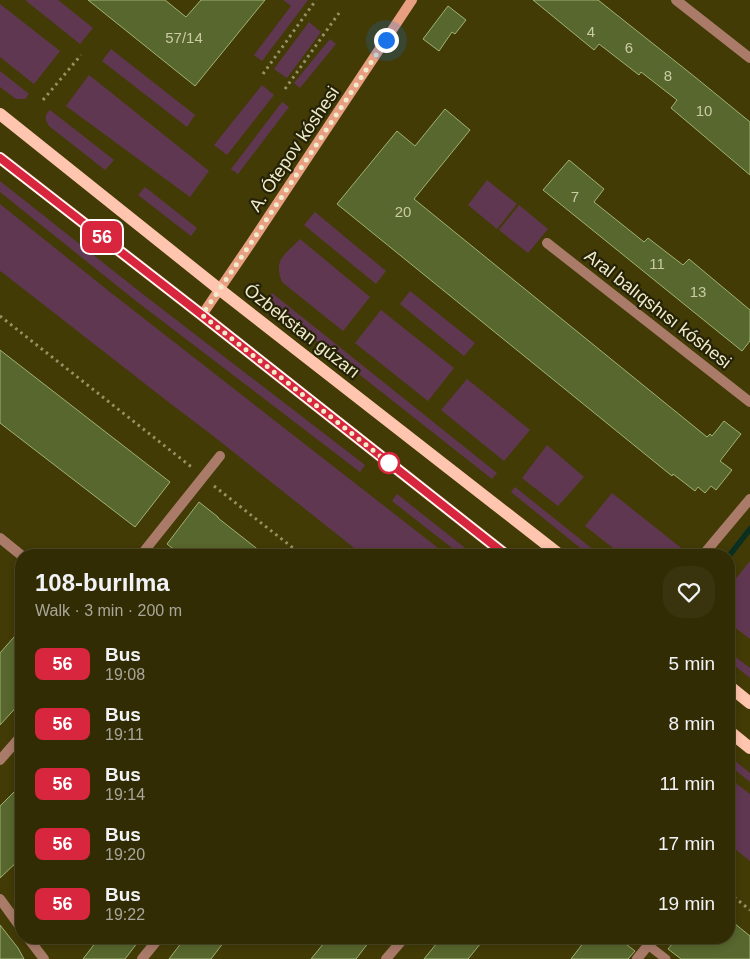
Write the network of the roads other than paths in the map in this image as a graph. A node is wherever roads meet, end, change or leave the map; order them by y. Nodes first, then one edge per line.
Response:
1 (412, 0) edge
2 (676, 0) edge
3 (750, 58) edge
4 (0, 114) edge
5 (0, 158) edge
6 (547, 243) dead end
7 (219, 289) junction
8 (202, 315) junction
9 (750, 402) edge
10 (220, 456) dead end
11 (750, 499) edge
12 (0, 538) edge
13 (146, 549) edge
14 (498, 549) edge
15 (552, 549) edge
16 (708, 549) edge
17 (15, 550) edge
18 (735, 691) edge
19 (750, 703) edge
20 (735, 736) edge
21 (15, 743) edge
22 (750, 748) edge
23 (0, 760) edge
24 (0, 899) edge
25 (15, 920) edge
26 (33, 944) edge
27 (154, 944) edge
28 (399, 944) edge
29 (649, 944) edge
30 (654, 944) edge
31 (44, 959) edge
32 (142, 959) edge
33 (386, 959) edge
34 (637, 959) edge
35 (666, 959) edge

1 - 7 main road, A. Ótepov kóshesi
2 - 3 street
4 - 7 main road, Ózbekstan gúzarı
5 - 8 main road
6 - 9 street, Aral balıqshısı kóshesi
7 - 8 main road, A. Ótepov kóshesi
7 - 15 main road, Ózbekstan gúzarı
8 - 14 main road
10 - 13 street
11 - 16 street
12 - 17 street
18 - 19 main road
20 - 22 main road
21 - 23 street
24 - 25 street
26 - 31 street
27 - 32 street
28 - 33 street
29 - 34 street
30 - 35 lane

